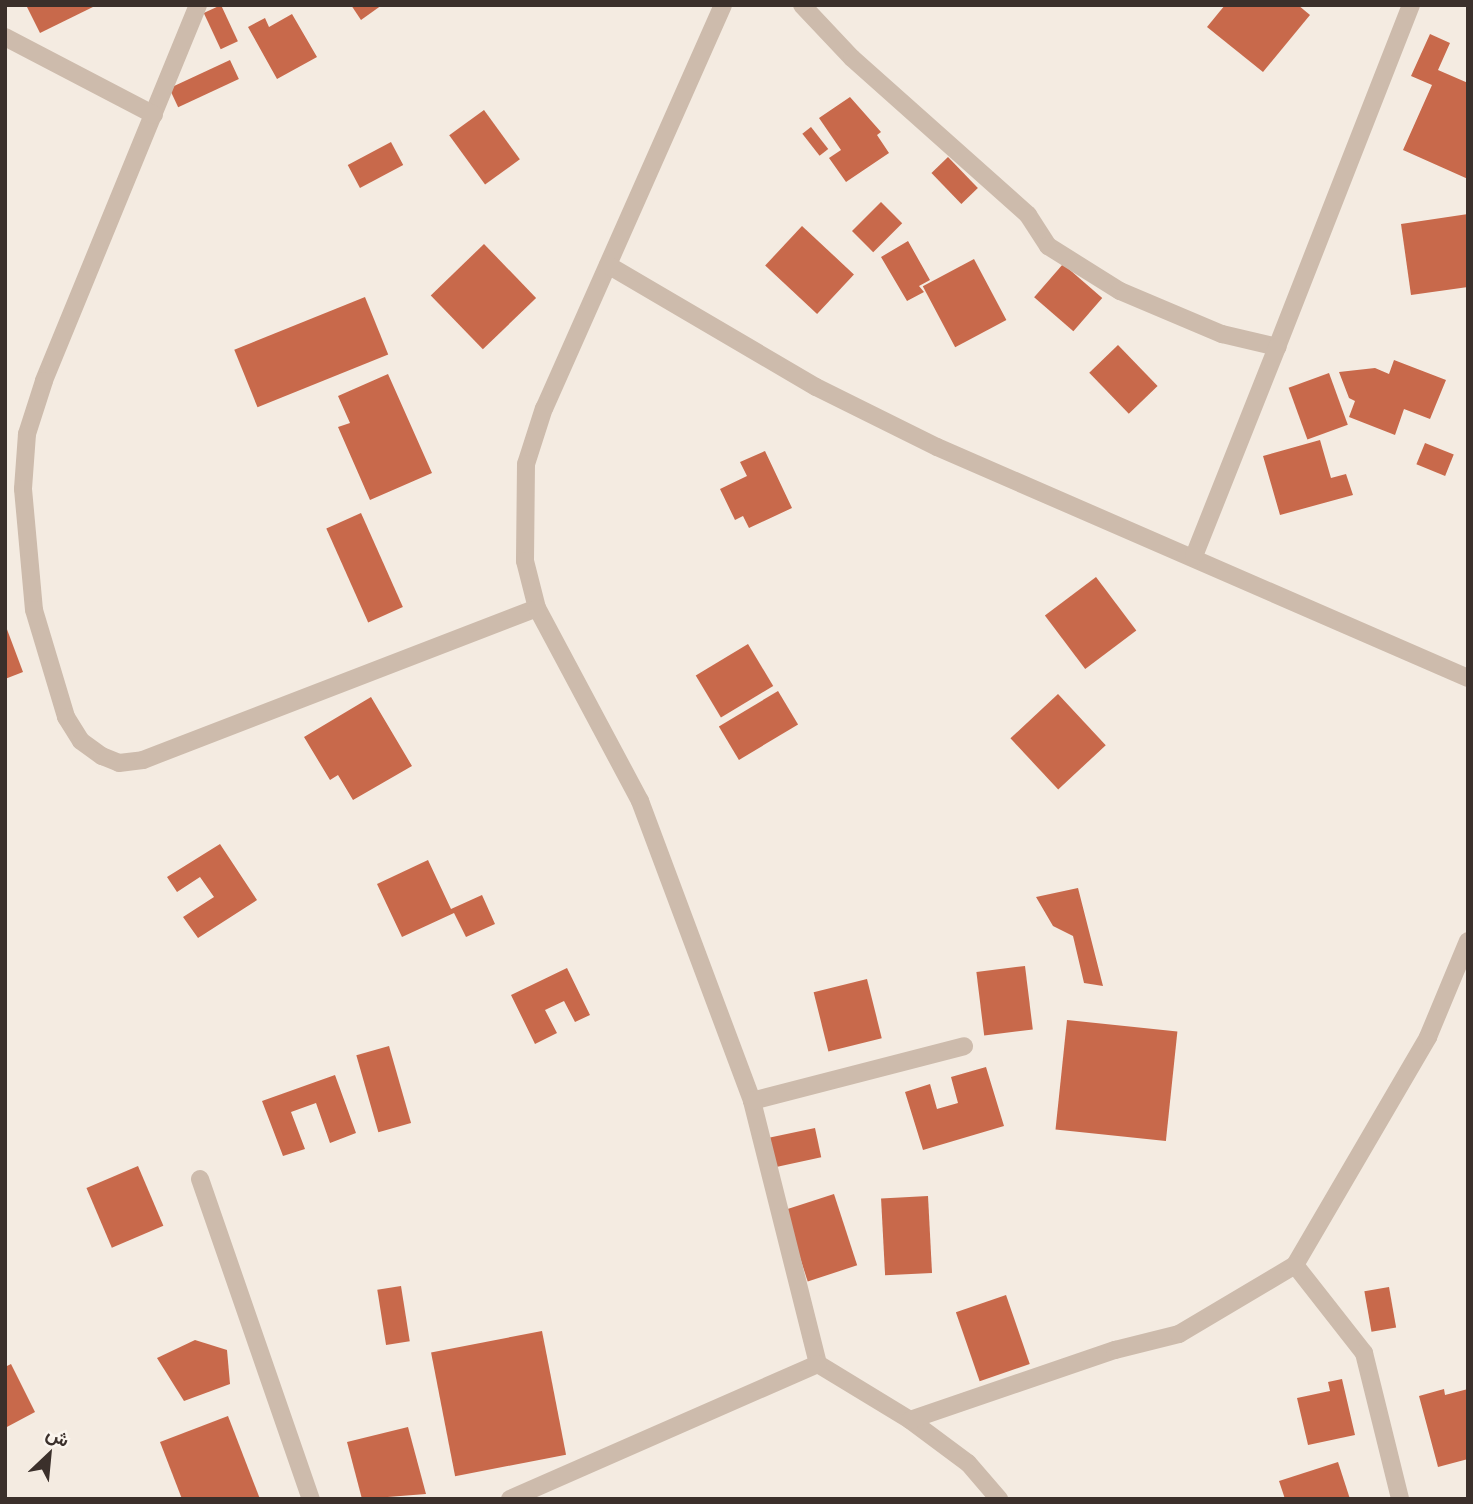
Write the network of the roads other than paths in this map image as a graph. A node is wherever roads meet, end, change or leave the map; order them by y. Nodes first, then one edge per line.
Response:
1 (198, 5) edge
2 (723, 5) edge
3 (802, 5) edge
4 (1411, 5) edge
5 (5, 37) edge
6 (154, 115) junction
7 (608, 265) junction
8 (1277, 347) junction
9 (1194, 556) junction
10 (537, 608) junction
11 (1468, 678) edge
12 (1468, 942) edge
13 (964, 1046) dead end
14 (752, 1101) junction
15 (200, 1178) dead end
16 (1295, 1265) junction
17 (818, 1364) junction
18 (910, 1420) junction
19 (311, 1499) edge
20 (510, 1499) edge
21 (999, 1499) edge
22 (1400, 1499) edge

1 - 6 street
2 - 7 street
3 - 8 street
4 - 8 street
5 - 6 street
6 - 10 street
7 - 9 street
7 - 10 street
8 - 9 street
9 - 11 street
10 - 14 street
12 - 16 street
13 - 14 street
14 - 17 street
15 - 19 street
16 - 18 street
16 - 22 street
17 - 18 street
17 - 20 street
18 - 21 street

